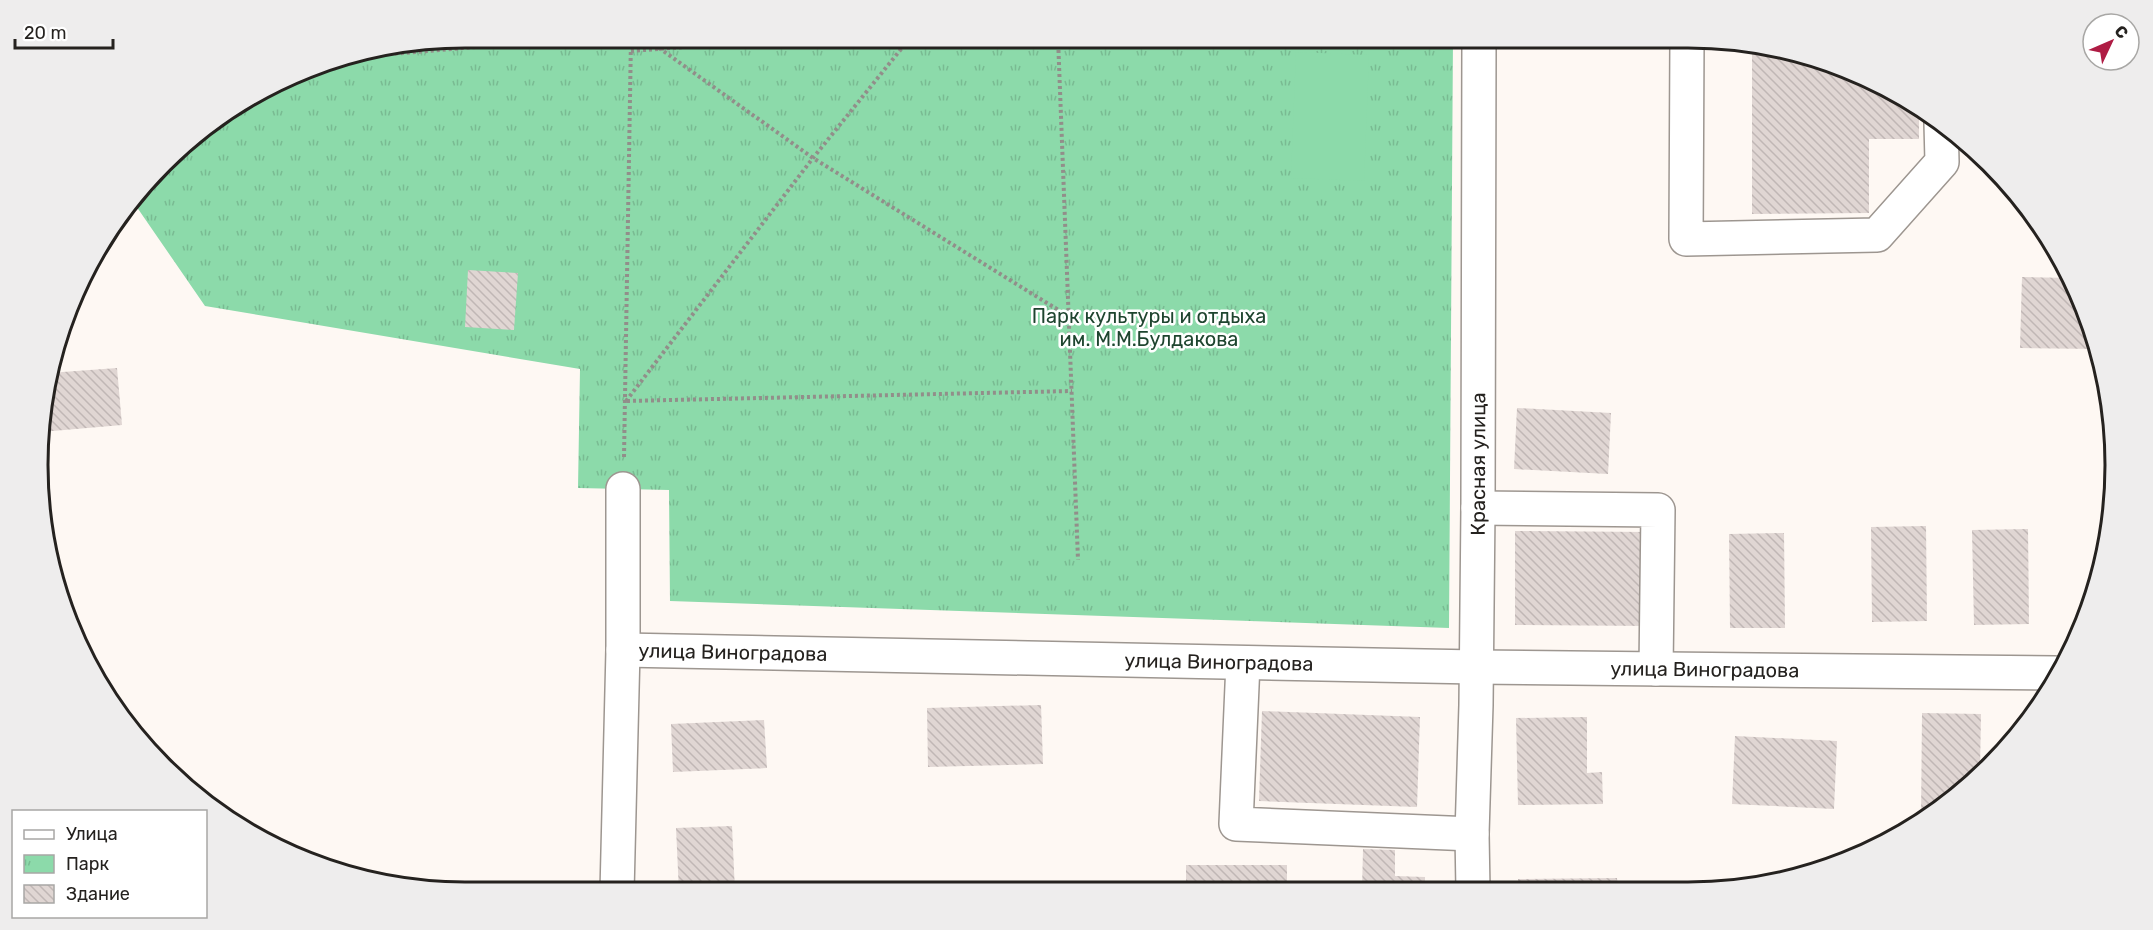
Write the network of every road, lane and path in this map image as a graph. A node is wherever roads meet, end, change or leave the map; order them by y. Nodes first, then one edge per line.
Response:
1 (463, 48) edge
2 (659, 48) joint
3 (902, 48) edge
4 (1058, 48) edge
5 (1479, 48) edge
6 (1687, 48) edge
7 (631, 51) joint
8 (406, 53) edge
9 (1941, 133) edge
10 (813, 158) junction
11 (1069, 316) junction
12 (1072, 391) junction
13 (626, 401) junction
14 (623, 489) joint
15 (1478, 508) junction
16 (1078, 560) dead end
17 (622, 650) junction
18 (1243, 663) junction
19 (1476, 668) junction
20 (1656, 669) junction
21 (2050, 673) edge
22 (1472, 834) junction
23 (617, 882) edge
24 (1473, 882) edge

1 - 8 path
2 - 7 path
2 - 10 path
3 - 10 path
4 - 11 path
5 - 15 street, Красная улица
6 - 9 street
7 - 13 path
10 - 11 path
10 - 13 path
11 - 12 path
12 - 13 path
12 - 16 path
13 - 14 path
14 - 17 street
15 - 19 street, Красная улица
15 - 20 street
17 - 18 street, улица Виноградова
17 - 23 street, улица Виноградова
18 - 19 street, улица Виноградова
18 - 22 street
19 - 20 street, улица Виноградова
19 - 22 street, Красная улица
20 - 21 street, улица Виноградова
22 - 24 street, Красная улица

